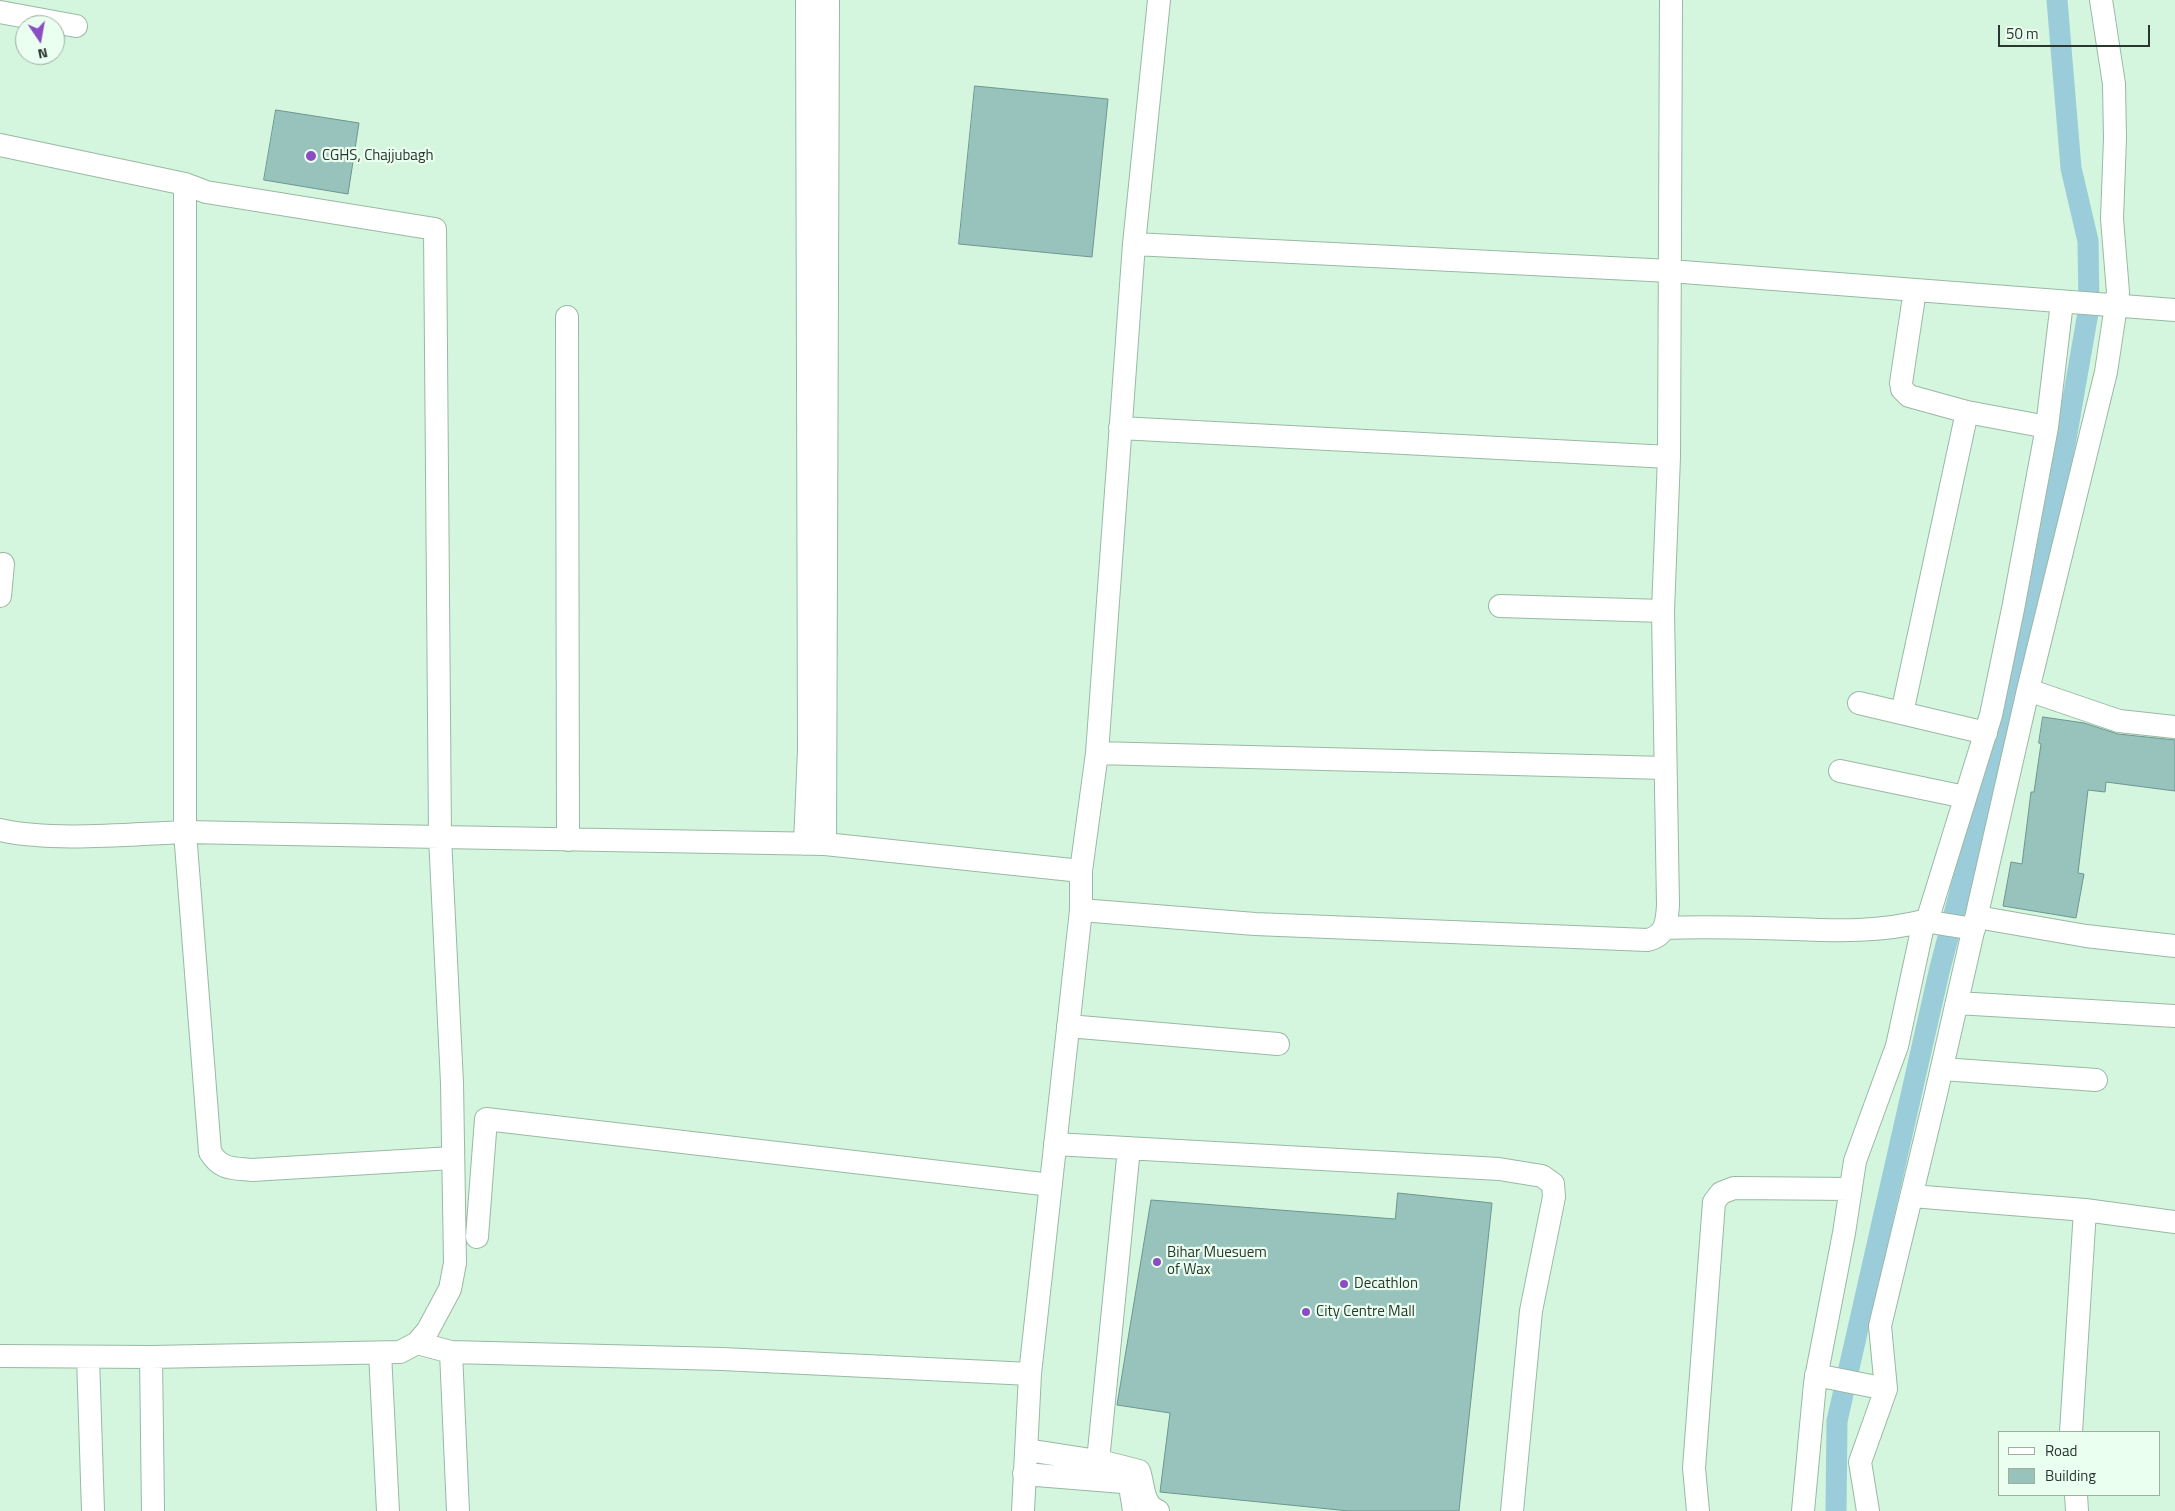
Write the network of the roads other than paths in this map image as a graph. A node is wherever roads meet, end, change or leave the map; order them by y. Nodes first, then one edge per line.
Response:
1 (808, 0) edge
2 (828, 0) edge
3 (1159, 0) edge
4 (1671, 0) edge
5 (2101, 0) edge
6 (0, 12) edge
7 (76, 26) dead end
8 (0, 145) edge
9 (185, 184) junction
10 (1134, 244) junction
11 (1670, 271) junction
12 (1916, 290) junction
13 (2068, 301) junction
14 (2111, 305) junction
15 (2175, 310) edge
16 (567, 317) dead end
17 (1967, 412) junction
18 (2047, 427) junction
19 (1120, 428) junction
20 (1669, 457) junction
21 (818, 544) junction
22 (3, 564) dead end
23 (0, 596) edge
24 (1500, 606) dead end
25 (1663, 611) junction
26 (2028, 690) junction
27 (1859, 703) dead end
28 (1902, 713) junction
29 (2175, 727) edge
30 (1986, 732) junction
31 (1097, 753) junction
32 (1665, 768) junction
33 (1840, 770) dead end
34 (1965, 797) junction
35 (0, 830) edge
36 (185, 832) junction
37 (440, 837) junction
38 (568, 840) junction
39 (815, 844) junction
40 (1080, 870) junction
41 (1081, 910) junction
42 (1930, 922) junction
43 (1972, 924) junction
44 (1665, 928) junction
45 (2175, 946) edge
46 (1957, 1002) junction
47 (2175, 1016) edge
48 (1068, 1026) junction
49 (1278, 1044) dead end
50 (1942, 1069) junction
51 (2096, 1080) dead end
52 (1055, 1144) junction
53 (1129, 1148) junction
54 (452, 1158) junction
55 (1051, 1185) junction
56 (1851, 1189) junction
57 (1912, 1196) junction
58 (2085, 1210) junction
59 (2175, 1222) edge
60 (477, 1236) dead end
61 (418, 1343) junction
62 (452, 1352) junction
63 (380, 1353) junction
64 (0, 1356) edge
65 (88, 1357) junction
66 (151, 1357) junction
67 (1030, 1374) junction
68 (1816, 1375) junction
69 (1879, 1388) junction
70 (2071, 1431) edge
71 (1027, 1450) junction
72 (1098, 1461) junction
73 (1024, 1474) junction
74 (2076, 1496) edge
75 (93, 1511) edge
76 (153, 1511) edge
77 (388, 1511) edge
78 (458, 1511) edge
79 (1023, 1511) edge
80 (1134, 1511) edge
81 (1158, 1511) edge
82 (1512, 1511) edge
83 (1698, 1511) edge
84 (1803, 1511) edge
85 (1868, 1511) edge
86 (2077, 1511) edge

1 - 21 street
2 - 21 street
3 - 10 street
4 - 11 street
5 - 14 street
6 - 7 street
8 - 9 street
9 - 36 street
9 - 37 street
10 - 11 street
10 - 19 street
11 - 12 street
11 - 20 street
12 - 13 street
12 - 17 street
13 - 14 street
13 - 18 street
14 - 15 street
14 - 26 street
16 - 38 street
17 - 18 street
17 - 28 street
18 - 30 street
19 - 20 street
19 - 31 street
20 - 25 street
21 - 39 street
22 - 23 street
24 - 25 street
25 - 32 street
26 - 29 street
26 - 43 street
27 - 28 street
28 - 30 street
30 - 34 street
31 - 32 street
31 - 40 street
32 - 44 street
33 - 34 street
34 - 42 street
35 - 36 street
36 - 37 street
36 - 54 street
37 - 38 street
37 - 54 street
38 - 39 street
39 - 40 street
40 - 41 street
41 - 44 street
41 - 48 street
42 - 43 street
42 - 44 street
42 - 56 street
43 - 45 street
43 - 46 street
46 - 47 street
46 - 50 street
48 - 49 street
48 - 52 street
50 - 51 street
50 - 57 street
52 - 53 street
52 - 55 street
53 - 72 street
53 - 82 street
54 - 61 street
55 - 60 street
55 - 67 street
56 - 68 street
56 - 83 street
57 - 58 street
57 - 69 street
58 - 59 street
58 - 70 street
61 - 62 street
61 - 63 street
62 - 67 street
62 - 78 street
63 - 66 street
63 - 77 street
64 - 65 street
65 - 66 street
65 - 75 street
66 - 76 street
67 - 71 street
68 - 69 street
68 - 84 street
69 - 85 street
71 - 72 street
71 - 73 street
72 - 81 street
73 - 79 street
73 - 80 street
74 - 86 street

